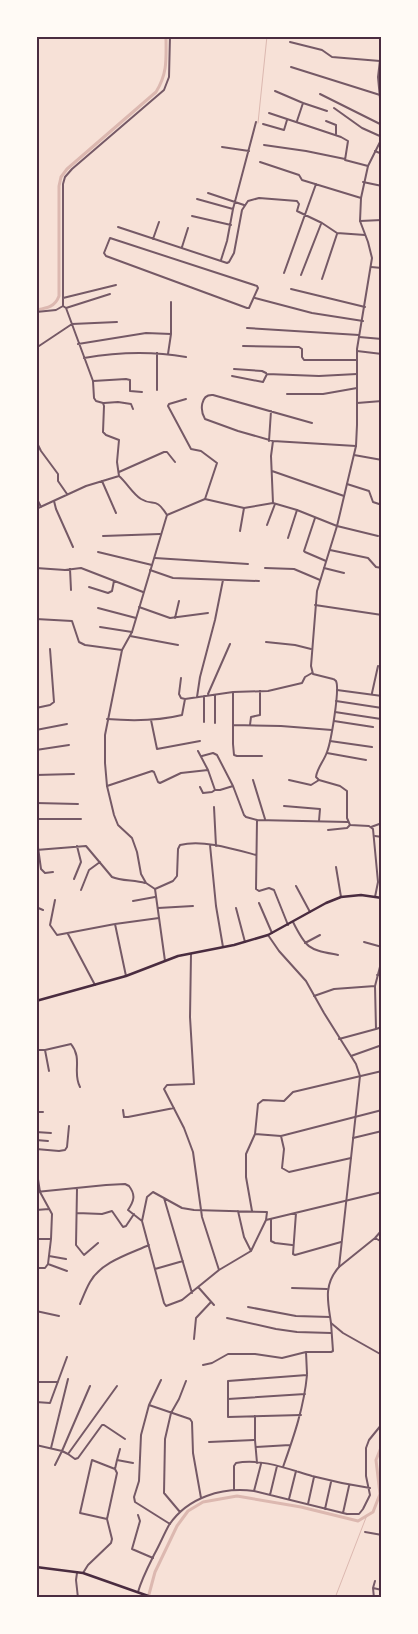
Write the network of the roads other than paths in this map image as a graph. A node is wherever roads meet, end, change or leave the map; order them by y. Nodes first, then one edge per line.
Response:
1 (170, 36) edge
2 (290, 42) dead end
3 (382, 44) edge
4 (381, 52) edge
5 (380, 61) junction
6 (291, 67) dead end
7 (275, 91) dead end
8 (320, 94) dead end
9 (380, 95) junction
10 (381, 102) edge
11 (303, 103) junction
12 (334, 108) dead end
13 (327, 111) dead end
14 (269, 113) dead end
15 (287, 119) junction
16 (382, 120) edge
17 (326, 121) dead end
18 (256, 122) dead end
19 (297, 122) junction
20 (263, 124) dead end
21 (382, 125) edge
22 (336, 135) junction
23 (382, 137) edge
24 (264, 145) dead end
25 (222, 147) dead end
26 (249, 151) junction
27 (375, 152) junction
28 (382, 154) edge
29 (345, 160) junction
30 (260, 162) dead end
31 (368, 166) junction
32 (364, 182) junction
33 (316, 184) junction
34 (382, 186) edge
35 (208, 193) dead end
36 (360, 198) junction
37 (197, 199) dead end
38 (235, 202) junction
39 (244, 205) junction
40 (233, 209) junction
41 (305, 215) junction
42 (192, 216) dead end
43 (382, 220) edge
44 (360, 221) junction
45 (159, 222) dead end
46 (322, 223) junction
47 (230, 225) junction
48 (118, 228) dead end
49 (188, 228) dead end
50 (337, 233) junction
51 (366, 235) junction
52 (153, 239) junction
53 (182, 248) junction
54 (220, 261) junction
55 (371, 267) junction
56 (382, 268) edge
57 (284, 273) dead end
58 (301, 275) dead end
59 (322, 279) dead end
60 (116, 285) dead end
61 (291, 289) dead end
62 (110, 294) dead end
63 (255, 298) junction
64 (62, 299) junction
65 (171, 302) dead end
66 (64, 307) junction
67 (365, 307) junction
68 (36, 312) edge
69 (363, 321) junction
70 (117, 322) dead end
71 (72, 324) junction
72 (247, 328) dead end
73 (171, 334) junction
74 (359, 336) junction
75 (382, 339) edge
76 (78, 344) junction
77 (243, 346) dead end
78 (36, 348) edge
79 (358, 351) junction
80 (158, 353) junction
81 (168, 354) junction
82 (382, 354) edge
83 (186, 357) dead end
84 (84, 358) junction
85 (357, 360) junction
86 (234, 369) dead end
87 (268, 374) junction
88 (357, 374) junction
89 (232, 376) dead end
90 (93, 382) junction
91 (357, 388) junction
92 (157, 390) dead end
93 (142, 392) dead end
94 (287, 394) dead end
95 (186, 399) dead end
96 (382, 401) edge
97 (357, 402) junction
98 (103, 403) junction
99 (133, 409) dead end
100 (270, 411) junction
101 (312, 423) dead end
102 (36, 441) edge
103 (268, 441) junction
104 (273, 442) junction
105 (356, 446) junction
106 (354, 454) junction
107 (382, 460) edge
108 (175, 462) dead end
109 (272, 471) junction
110 (119, 472) junction
111 (119, 476) junction
112 (102, 481) junction
113 (347, 484) junction
114 (68, 494) junction
115 (344, 496) junction
116 (36, 497) edge
117 (205, 499) junction
118 (54, 501) junction
119 (274, 504) junction
120 (382, 505) edge
121 (41, 507) junction
122 (244, 508) junction
123 (36, 509) edge
124 (297, 510) junction
125 (116, 513) dead end
126 (166, 515) junction
127 (315, 518) junction
128 (267, 525) dead end
129 (337, 526) junction
130 (240, 531) dead end
131 (160, 534) junction
132 (104, 536) dead end
133 (378, 536) dead end
134 (288, 538) dead end
135 (73, 547) dead end
136 (330, 550) junction
137 (98, 552) dead end
138 (155, 558) junction
139 (326, 561) junction
140 (248, 564) dead end
141 (152, 565) junction
142 (36, 568) edge
143 (265, 568) dead end
144 (324, 568) junction
145 (382, 568) edge
146 (70, 569) junction
147 (150, 570) junction
148 (344, 573) dead end
149 (223, 580) junction
150 (320, 580) junction
151 (114, 581) junction
152 (259, 582) dead end
153 (89, 587) dead end
154 (71, 590) dead end
155 (143, 592) junction
156 (179, 601) dead end
157 (315, 605) junction
158 (139, 607) junction
159 (98, 608) dead end
160 (208, 613) dead end
161 (382, 615) edge
162 (136, 618) junction
163 (175, 618) junction
164 (36, 619) edge
165 (100, 627) dead end
166 (132, 632) junction
167 (130, 636) junction
168 (266, 642) dead end
169 (230, 644) dead end
170 (178, 645) dead end
171 (50, 649) dead end
172 (311, 649) junction
173 (122, 650) junction
174 (378, 666) dead end
175 (312, 673) junction
176 (181, 678) dead end
177 (337, 690) junction
178 (260, 691) junction
179 (233, 692) junction
180 (215, 694) junction
181 (372, 694) junction
182 (208, 695) junction
183 (204, 696) junction
184 (382, 696) edge
185 (196, 697) junction
186 (185, 699) junction
187 (336, 701) junction
188 (36, 708) edge
189 (382, 708) edge
190 (335, 712) junction
191 (108, 719) junction
192 (381, 719) edge
193 (151, 720) junction
194 (333, 721) junction
195 (204, 722) dead end
196 (215, 722) dead end
197 (67, 724) dead end
198 (233, 725) junction
199 (250, 725) junction
200 (374, 728) dead end
201 (36, 730) edge
202 (332, 730) junction
203 (200, 741) dead end
204 (330, 741) junction
205 (69, 745) dead end
206 (372, 747) dead end
207 (36, 750) edge
208 (198, 751) dead end
209 (327, 753) junction
210 (202, 756) junction
211 (262, 756) dead end
212 (366, 760) dead end
213 (208, 770) junction
214 (74, 774) dead end
215 (36, 775) edge
216 (253, 780) dead end
217 (290, 780) dead end
218 (319, 780) junction
219 (107, 786) junction
220 (233, 786) junction
221 (200, 787) dead end
222 (215, 790) junction
223 (36, 803) edge
224 (78, 804) dead end
225 (284, 806) dead end
226 (214, 807) dead end
227 (36, 819) edge
228 (81, 819) dead end
229 (265, 819) junction
230 (258, 820) junction
231 (319, 821) junction
232 (382, 823) edge
233 (349, 824) junction
234 (371, 827) junction
235 (328, 830) dead end
236 (36, 833) edge
237 (374, 836) junction
238 (382, 837) edge
239 (210, 845) junction
240 (77, 846) junction
241 (216, 846) junction
242 (37, 850) edge
243 (256, 855) junction
244 (100, 862) junction
245 (336, 867) dead end
246 (53, 872) dead end
247 (74, 879) dead end
248 (146, 883) junction
249 (296, 886) dead end
250 (155, 889) junction
251 (81, 890) dead end
252 (156, 897) junction
253 (341, 897) junction
254 (375, 897) junction
255 (382, 898) edge
256 (55, 900) dead end
257 (133, 901) dead end
258 (259, 903) dead end
259 (193, 906) dead end
260 (36, 907) edge
261 (158, 908) junction
262 (236, 908) dead end
263 (43, 910) dead end
264 (310, 912) junction
265 (160, 918) junction
266 (293, 922) junction
267 (115, 924) junction
268 (288, 925) junction
269 (68, 933) junction
270 (270, 934) junction
271 (320, 935) dead end
272 (246, 942) junction
273 (364, 942) dead end
274 (305, 943) junction
275 (382, 947) edge
276 (223, 948) junction
277 (191, 954) junction
278 (338, 955) dead end
279 (382, 958) edge
280 (165, 961) junction
281 (377, 975) junction
282 (382, 975) edge
283 (126, 976) junction
284 (95, 985) junction
285 (375, 986) junction
286 (314, 996) junction
287 (36, 1001) edge
288 (382, 1027) edge
289 (376, 1029) junction
290 (339, 1039) junction
291 (382, 1045) edge
292 (36, 1050) edge
293 (45, 1050) junction
294 (351, 1056) junction
295 (49, 1071) dead end
296 (382, 1071) edge
297 (360, 1076) junction
298 (80, 1087) dead end
299 (174, 1108) junction
300 (123, 1110) dead end
301 (382, 1110) edge
302 (36, 1112) edge
303 (43, 1112) dead end
304 (356, 1116) junction
305 (69, 1126) dead end
306 (382, 1131) edge
307 (36, 1132) edge
308 (51, 1133) dead end
309 (255, 1134) junction
310 (281, 1136) junction
311 (353, 1138) junction
312 (36, 1140) edge
313 (48, 1141) dead end
314 (36, 1149) edge
315 (351, 1158) junction
316 (37, 1173) edge
317 (77, 1188) junction
318 (38, 1192) edge
319 (382, 1192) edge
320 (164, 1198) junction
321 (346, 1200) junction
322 (50, 1209) junction
323 (36, 1210) edge
324 (201, 1210) junction
325 (238, 1211) junction
326 (252, 1211) junction
327 (77, 1213) junction
328 (296, 1213) junction
329 (134, 1214) junction
330 (271, 1219) junction
331 (266, 1220) junction
332 (142, 1221) junction
333 (382, 1230) edge
334 (375, 1238) junction
335 (36, 1239) edge
336 (51, 1239) junction
337 (341, 1242) junction
338 (382, 1242) edge
339 (98, 1243) dead end
340 (149, 1245) junction
341 (293, 1245) junction
342 (251, 1251) junction
343 (49, 1256) junction
344 (66, 1259) dead end
345 (183, 1261) junction
346 (48, 1264) junction
347 (338, 1267) junction
348 (36, 1268) edge
349 (156, 1269) junction
350 (67, 1270) dead end
351 (220, 1270) junction
352 (198, 1288) junction
353 (292, 1288) dead end
354 (327, 1289) junction
355 (192, 1293) junction
356 (211, 1302) junction
357 (80, 1304) dead end
358 (214, 1305) dead end
359 (248, 1307) dead end
360 (36, 1311) edge
361 (58, 1316) dead end
362 (330, 1317) junction
363 (227, 1318) dead end
364 (331, 1323) junction
365 (331, 1333) junction
366 (194, 1338) dead end
367 (306, 1352) junction
368 (382, 1355) edge
369 (67, 1356) dead end
370 (203, 1365) dead end
371 (307, 1375) junction
372 (68, 1379) dead end
373 (161, 1380) dead end
374 (186, 1381) dead end
375 (36, 1382) edge
376 (58, 1382) junction
377 (90, 1386) dead end
378 (117, 1386) dead end
379 (305, 1394) junction
380 (228, 1399) junction
381 (36, 1402) edge
382 (149, 1405) junction
383 (170, 1413) junction
384 (255, 1415) junction
385 (301, 1415) junction
386 (382, 1424) edge
387 (125, 1439) dead end
388 (255, 1440) junction
389 (209, 1442) dead end
390 (36, 1445) edge
391 (290, 1445) junction
392 (256, 1447) junction
393 (51, 1448) junction
394 (120, 1449) dead end
395 (62, 1451) junction
396 (68, 1454) junction
397 (117, 1460) junction
398 (133, 1463) dead end
399 (257, 1463) junction
400 (261, 1464) junction
401 (55, 1465) dead end
402 (277, 1466) junction
403 (283, 1467) junction
404 (115, 1468) junction
405 (296, 1471) junction
406 (314, 1476) junction
407 (332, 1481) junction
408 (350, 1485) junction
409 (370, 1488) junction
410 (234, 1490) junction
411 (254, 1491) junction
412 (270, 1495) junction
413 (201, 1498) junction
414 (289, 1499) junction
415 (308, 1504) junction
416 (325, 1509) junction
417 (180, 1512) junction
418 (343, 1513) junction
419 (138, 1515) dead end
420 (107, 1519) junction
421 (170, 1524) junction
422 (365, 1532) dead end
423 (382, 1535) edge
424 (36, 1551) edge
425 (153, 1558) junction
426 (37, 1567) edge
427 (78, 1572) junction
428 (83, 1573) junction
429 (375, 1581) dead end
430 (373, 1588) junction
431 (382, 1590) edge
432 (139, 1592) junction
433 (153, 1597) edge
434 (78, 1598) edge
435 (374, 1598) edge

1 - 64 street
2 - 5 street
3 - 4 street
4 - 5 street
5 - 9 street
6 - 9 street
7 - 11 street
8 - 21 street
9 - 10 street
10 - 16 street
11 - 13 street
11 - 19 street
12 - 23 street
14 - 15 street
15 - 19 street
15 - 20 street
17 - 22 street
18 - 26 street
19 - 22 street
22 - 29 street
23 - 27 street
24 - 29 street
25 - 26 street
26 - 38 street
27 - 28 street
27 - 31 street
29 - 31 street
30 - 33 street
31 - 32 street
32 - 34 street
32 - 36 street
33 - 36 street
33 - 41 street
35 - 38 street
36 - 44 street
37 - 40 street
38 - 39 street
38 - 40 street
39 - 41 street
39 - 54 street
40 - 47 street
41 - 46 street
41 - 57 street
42 - 47 street
43 - 44 street
44 - 51 street
45 - 52 street
46 - 50 street
46 - 58 street
47 - 54 street
48 - 52 street
49 - 53 street
50 - 51 street
50 - 59 street
51 - 55 street
52 - 53 street
53 - 54 street
55 - 56 street
55 - 67 street
60 - 64 street
61 - 67 street
62 - 66 street
63 - 63 street
63 - 69 street
64 - 66 street
65 - 73 street
66 - 68 street
66 - 71 street
67 - 69 street
69 - 74 street
70 - 71 street
71 - 76 street
71 - 78 street
72 - 74 street
73 - 76 street
73 - 81 street
74 - 75 street
74 - 79 street
76 - 84 street
77 - 85 street
79 - 82 street
79 - 85 street
80 - 81 street
80 - 84 street
80 - 92 street
81 - 83 street
84 - 90 street
85 - 88 street
86 - 87 street
87 - 88 street
87 - 89 street
88 - 91 street
90 - 93 street
90 - 98 street
91 - 94 street
91 - 97 street
95 - 117 street
96 - 97 street
97 - 105 street
98 - 99 street
98 - 110 street
100 - 101 street
100 - 103 street
100 - 103 street
102 - 114 street
103 - 104 street
104 - 105 street
104 - 109 street
105 - 106 street
106 - 107 street
106 - 113 street
108 - 110 street
109 - 115 street
109 - 119 street
110 - 111 street
111 - 112 street
111 - 126 street
112 - 114 street
112 - 125 street
113 - 115 street
113 - 120 street
114 - 118 street
115 - 129 street
116 - 121 street
117 - 122 street
117 - 126 street
118 - 121 street
118 - 135 street
119 - 122 street
119 - 124 street
119 - 128 street
121 - 123 street
122 - 130 street
124 - 127 street
124 - 134 street
126 - 131 street
127 - 129 street
127 - 139 street
129 - 133 street
129 - 136 street
131 - 132 street
131 - 138 street
136 - 139 street
136 - 145 street
137 - 141 street
138 - 140 street
138 - 141 street
139 - 144 street
141 - 147 street
142 - 146 street
143 - 150 street
144 - 148 street
144 - 150 street
146 - 151 street
146 - 154 street
147 - 149 street
147 - 155 street
149 - 152 street
149 - 185 street
150 - 157 street
151 - 153 street
151 - 155 street
155 - 158 street
156 - 163 street
157 - 161 street
157 - 172 street
158 - 162 street
158 - 163 street
159 - 162 street
160 - 163 street
162 - 166 street
164 - 173 street
165 - 166 street
166 - 167 street
167 - 170 street
167 - 173 street
168 - 172 street
169 - 182 street
171 - 188 street
172 - 175 street
173 - 191 street
174 - 181 street
175 - 177 street
175 - 178 street
176 - 186 street
177 - 181 street
177 - 187 street
178 - 179 street
178 - 199 street
179 - 180 street
179 - 198 street
180 - 182 street
180 - 196 street
181 - 184 street
182 - 183 street
183 - 185 street
183 - 195 street
185 - 186 street
186 - 193 street
187 - 189 street
187 - 190 street
190 - 192 street
190 - 194 street
191 - 193 street
191 - 219 street
193 - 203 street
194 - 200 street
194 - 202 street
197 - 201 street
198 - 199 street
198 - 211 street
199 - 202 street
202 - 204 street
204 - 206 street
204 - 209 street
205 - 207 street
208 - 210 street
209 - 212 street
209 - 218 street
210 - 213 street
210 - 220 street
213 - 219 street
213 - 222 street
214 - 215 street
216 - 229 street
217 - 218 street
218 - 233 street
219 - 248 street
220 - 222 street
220 - 230 street
221 - 222 street
223 - 224 street
225 - 231 street
226 - 241 street
227 - 228 street
229 - 230 street
229 - 231 street
230 - 243 street
231 - 233 street
232 - 234 street
233 - 234 street
233 - 235 street
234 - 237 street
236 - 242 street
237 - 238 street
237 - 254 street
239 - 241 street
239 - 250 street
239 - 276 street
240 - 242 street
240 - 244 street
240 - 247 street
241 - 243 street
242 - 246 street
243 - 268 street
244 - 248 street
244 - 251 street
245 - 253 street
248 - 250 street
249 - 264 street
250 - 252 street
252 - 257 street
252 - 261 street
253 - 254 main road
253 - 264 main road
254 - 255 main road
256 - 269 street
258 - 270 street
259 - 261 street
260 - 263 street
261 - 265 street
262 - 272 street
264 - 266 main road
265 - 267 street
265 - 280 street
266 - 268 main road
266 - 274 street
267 - 269 street
267 - 283 street
268 - 270 main road
269 - 284 street
270 - 272 main road
270 - 286 street
271 - 274 street
272 - 276 main road
273 - 275 street
274 - 278 street
276 - 277 main road
277 - 280 main road
277 - 299 street
279 - 281 street
280 - 283 main road
281 - 282 street
281 - 285 street
283 - 284 main road
284 - 287 main road
285 - 286 street
285 - 289 street
286 - 290 street
288 - 289 street
289 - 290 street
290 - 294 street
291 - 294 street
292 - 293 street
293 - 295 street
293 - 298 street
294 - 297 street
296 - 297 street
297 - 304 street
297 - 309 street
299 - 300 street
299 - 324 street
301 - 304 street
302 - 303 street
304 - 310 street
304 - 311 street
305 - 314 street
306 - 311 street
307 - 308 street
309 - 310 street
309 - 326 street
310 - 315 street
311 - 315 street
312 - 313 street
315 - 321 street
316 - 318 street
317 - 318 street
317 - 327 street
317 - 329 street
318 - 322 street
319 - 321 street
320 - 324 street
320 - 332 street
320 - 345 street
321 - 328 street
321 - 337 street
322 - 323 street
322 - 336 street
324 - 325 street
324 - 351 street
325 - 326 street
325 - 342 street
326 - 331 street
327 - 329 street
327 - 339 street
328 - 330 street
328 - 341 street
329 - 332 street
330 - 331 street
330 - 341 street
331 - 342 street
332 - 340 street
333 - 334 street
334 - 338 street
334 - 347 street
335 - 336 street
336 - 343 street
337 - 341 street
337 - 347 street
340 - 349 street
340 - 357 street
342 - 351 street
343 - 344 street
343 - 346 street
345 - 349 street
345 - 355 street
346 - 348 street
346 - 350 street
347 - 354 street
349 - 355 street
351 - 352 street
352 - 355 street
352 - 356 street
353 - 354 street
354 - 362 street
356 - 358 street
356 - 366 street
359 - 362 street
360 - 361 street
362 - 364 street
363 - 365 street
364 - 365 street
364 - 368 street
365 - 367 street
367 - 370 street
367 - 371 street
369 - 376 street
371 - 379 street
371 - 380 street
372 - 393 street
373 - 382 street
374 - 383 street
375 - 376 street
376 - 381 street
377 - 395 street
378 - 396 street
379 - 380 street
379 - 385 street
380 - 384 street
382 - 383 street
382 - 421 street
383 - 413 street
383 - 417 street
384 - 385 street
384 - 388 street
385 - 391 street
386 - 409 street
387 - 396 street
388 - 389 street
388 - 392 street
390 - 393 street
391 - 392 street
391 - 403 street
392 - 399 street
393 - 395 street
394 - 397 street
395 - 396 street
395 - 401 street
397 - 398 street
397 - 404 street
399 - 400 street
399 - 410 street
400 - 402 street
400 - 411 street
402 - 403 street
402 - 412 street
403 - 405 street
404 - 420 street
404 - 420 street
405 - 406 street
405 - 414 street
406 - 407 street
406 - 415 street
407 - 408 street
407 - 416 street
408 - 409 street
408 - 418 street
409 - 418 street
410 - 411 street
410 - 413 street
411 - 412 street
412 - 414 street
413 - 417 street
414 - 415 street
415 - 416 street
416 - 418 street
417 - 421 street
419 - 425 street
420 - 428 street
421 - 425 street
422 - 423 street
424 - 426 street
425 - 432 street
426 - 427 main road
427 - 428 main road
427 - 434 street
428 - 432 main road
429 - 430 street
430 - 431 street
430 - 435 street
432 - 433 main road

